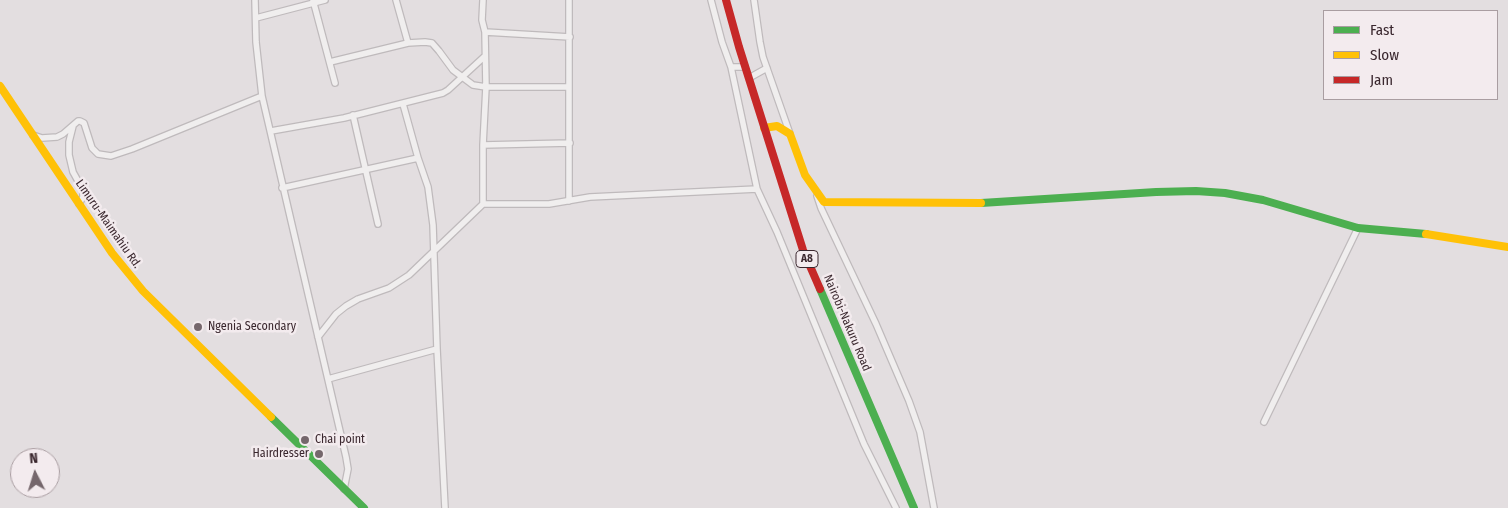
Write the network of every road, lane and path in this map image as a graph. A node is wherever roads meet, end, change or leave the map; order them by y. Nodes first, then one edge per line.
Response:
1 (255, 0) edge
2 (325, 0) edge
3 (396, 0) edge
4 (483, 0) edge
5 (569, 0) edge
6 (710, 0) edge
7 (726, 0) edge
8 (754, 0) edge
9 (313, 1) edge
10 (256, 18) junction
11 (486, 32) junction
12 (570, 37) junction
13 (408, 43) junction
14 (485, 56) junction
15 (330, 62) junction
16 (731, 67) junction
17 (745, 67) junction
18 (767, 68) junction
19 (462, 78) junction
20 (748, 78) junction
21 (335, 83) dead end
22 (0, 86) edge
23 (486, 87) junction
24 (568, 87) junction
25 (262, 96) junction
26 (403, 104) junction
27 (353, 115) junction
28 (73, 126) junction
29 (764, 128) junction
30 (271, 132) junction
31 (790, 134) junction
32 (33, 135) junction
33 (570, 143) junction
34 (483, 145) junction
35 (418, 158) junction
36 (366, 170) junction
37 (282, 188) junction
38 (757, 188) junction
39 (817, 194) junction
40 (569, 201) junction
41 (79, 204) junction
42 (483, 204) junction
43 (378, 224) dead end
44 (1358, 228) junction
45 (1508, 247) edge
46 (434, 250) junction
47 (318, 337) junction
48 (437, 349) junction
49 (328, 379) junction
50 (1264, 422) dead end
51 (344, 489) junction
52 (364, 508) edge
53 (445, 508) edge
54 (896, 508) edge
55 (914, 508) edge
56 (934, 508) edge

1 - 10 street
2 - 9 street
3 - 13 street
4 - 11 street
5 - 12 street
6 - 16 street
7 - 17 main road, Nairobi-Nakuru Road / A8
8 - 18 street
9 - 10 street
9 - 15 street
10 - 25 street
11 - 12 street
11 - 14 street
12 - 24 street
13 - 15 street
13 - 19 street
14 - 19 street
14 - 23 street
15 - 21 street
16 - 17 street
16 - 38 street
17 - 20 main road, Nairobi-Nakuru Road / A8
18 - 20 street
18 - 31 street
19 - 23 street
19 - 26 street
20 - 29 main road, Nairobi-Nakuru Road / A8
22 - 32 main road, Limuru-Maimahiu Rd.
23 - 24 street
23 - 34 street
24 - 33 street
25 - 28 street
25 - 30 street
26 - 27 street
26 - 35 street
27 - 30 street
27 - 36 street
28 - 32 street
28 - 41 street
29 - 31 main road
29 - 55 main road, Nairobi-Nakuru Road / A8
30 - 37 street
31 - 39 main road
32 - 41 main road, Limuru-Maimahiu Rd.
33 - 34 street
33 - 40 street
34 - 42 street
35 - 36 street
35 - 46 street
36 - 37 street
36 - 43 street
37 - 47 street
38 - 40 street
38 - 54 street
39 - 44 main road
39 - 56 street
40 - 42 street
41 - 51 main road, Limuru-Maimahiu Rd.
42 - 46 street
44 - 45 main road
44 - 50 street
46 - 47 street
46 - 48 street
47 - 49 street
48 - 49 street
48 - 53 street
49 - 51 street
51 - 52 main road, Limuru-Maimahiu Rd.

